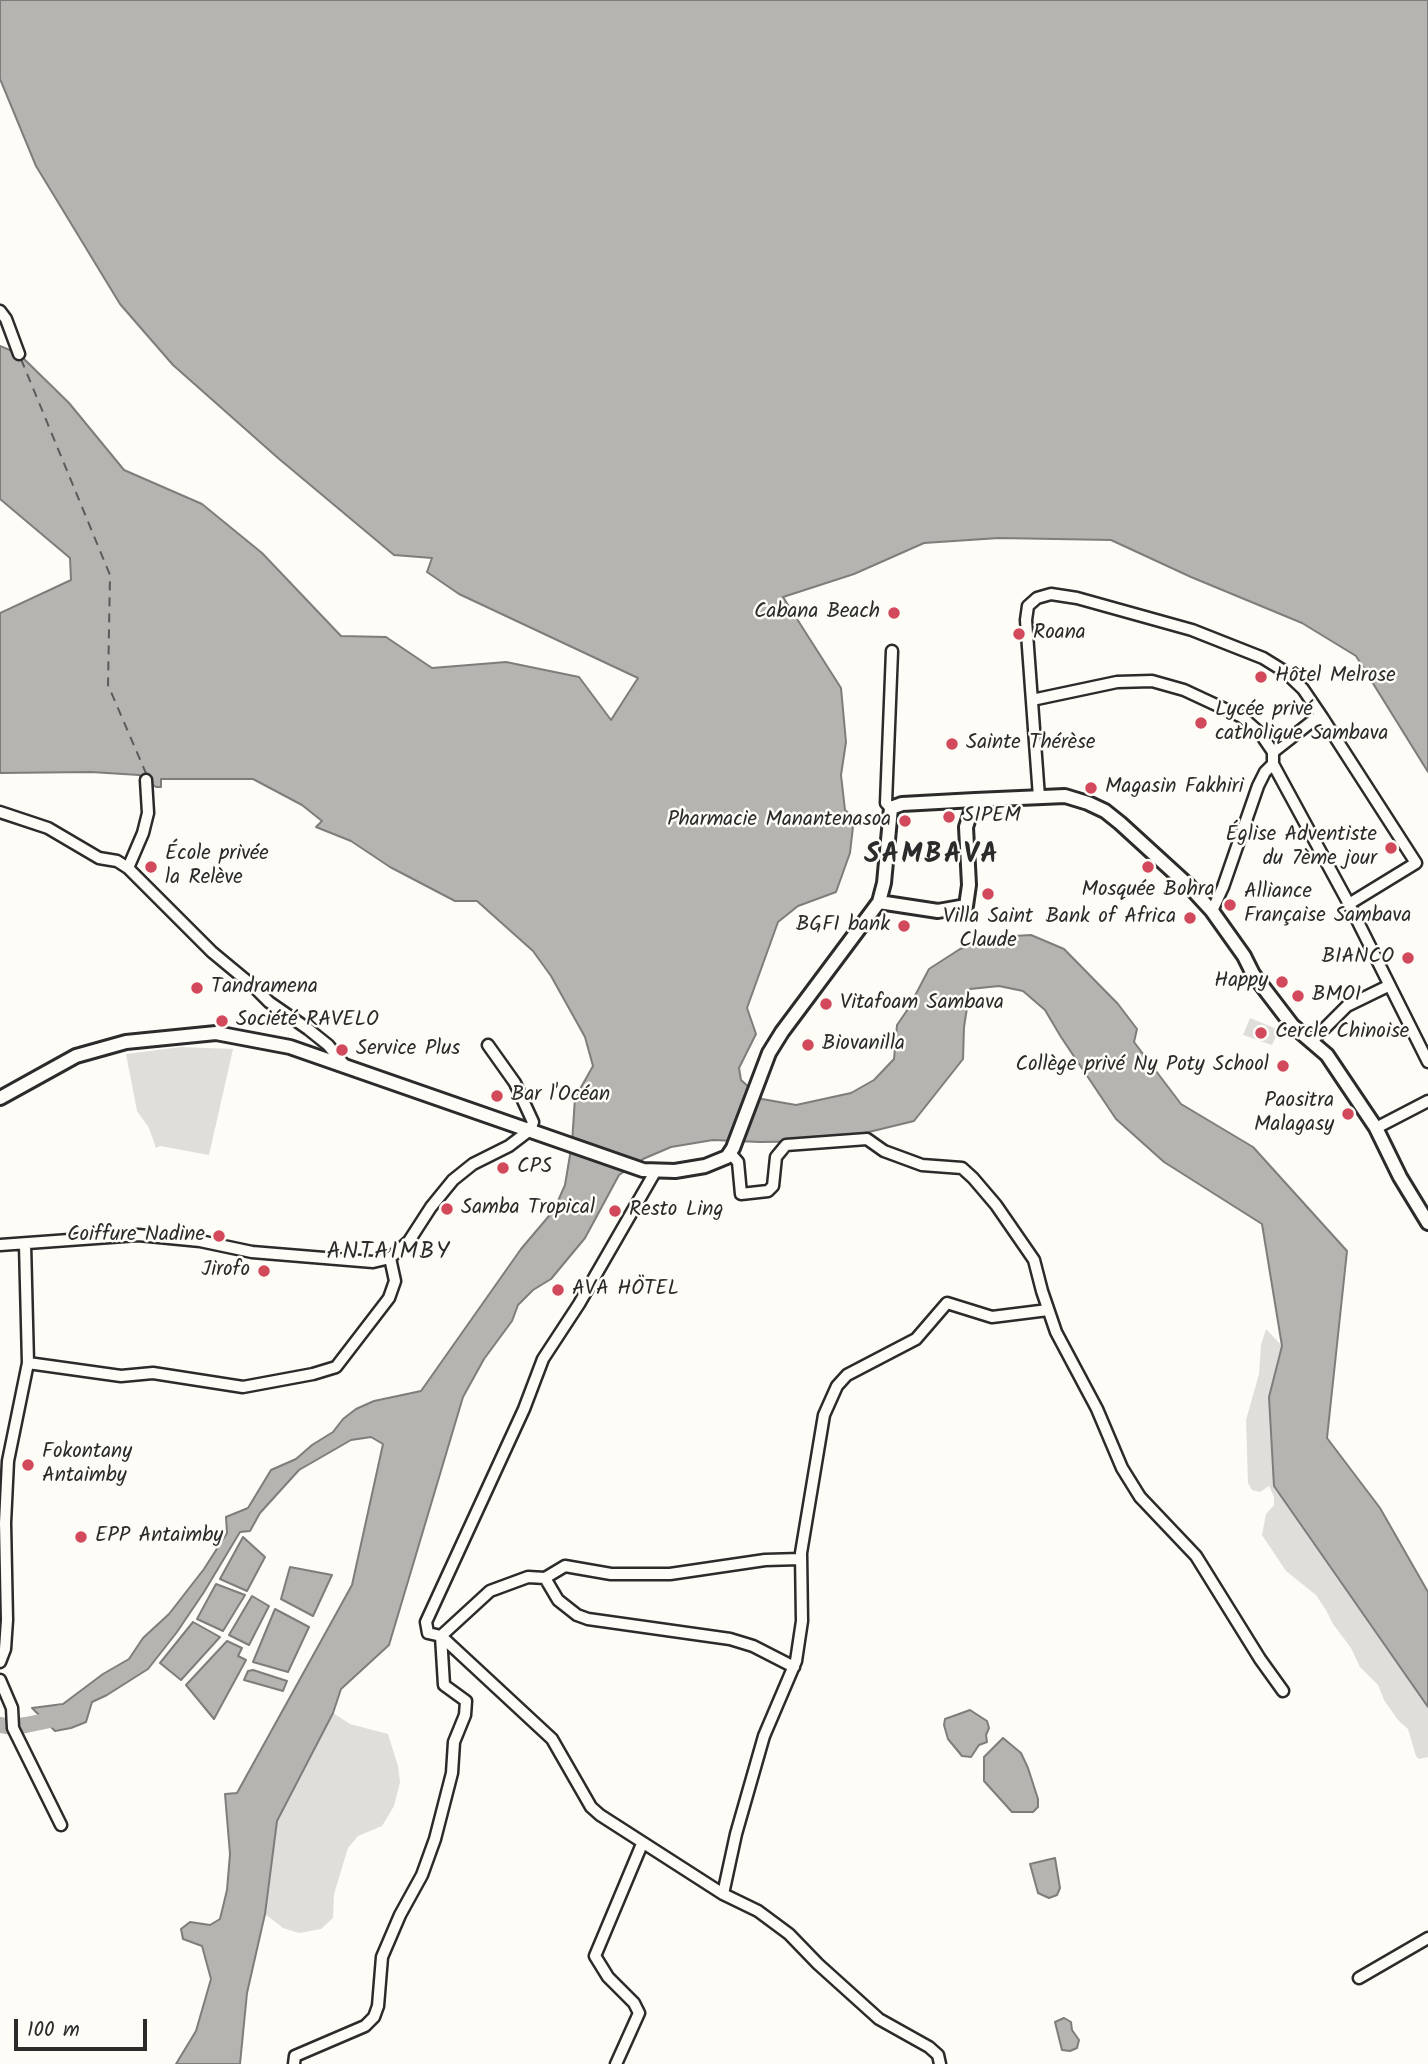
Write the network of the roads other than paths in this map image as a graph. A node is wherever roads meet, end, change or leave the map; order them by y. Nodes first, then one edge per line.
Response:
1 (0, 311) edge
2 (19, 354) dead end
3 (891, 651) dead end
4 (1032, 700) junction
5 (1322, 717) junction
6 (1273, 752) junction
7 (1273, 764) junction
8 (146, 780) dead end
9 (1038, 797) junction
10 (975, 800) junction
11 (891, 808) junction
12 (0, 812) edge
13 (128, 869) junction
14 (879, 902) junction
15 (1349, 904) junction
16 (1212, 911) junction
17 (1388, 986) junction
18 (1312, 1041) junction
19 (488, 1045) dead end
20 (1428, 1062) edge
21 (346, 1067) junction
22 (0, 1098) edge
23 (1428, 1101) edge
24 (1376, 1128) junction
25 (530, 1130) junction
26 (732, 1151) junction
27 (649, 1171) junction
28 (1428, 1223) edge
29 (0, 1244) edge
30 (25, 1244) junction
31 (390, 1258) junction
32 (1048, 1310) junction
33 (28, 1363) junction
34 (800, 1559) junction
35 (545, 1578) junction
36 (441, 1636) junction
37 (0, 1662) edge
38 (794, 1667) junction
39 (0, 1680) edge
40 (1283, 1690) dead end
41 (61, 1825) dead end
42 (642, 1844) junction
43 (723, 1894) junction
44 (1428, 1938) edge
45 (1359, 1978) dead end
46 (294, 2064) edge
47 (616, 2064) edge
48 (940, 2064) edge

1 - 2 street
3 - 11 street
4 - 5 street
4 - 6 street
4 - 9 street
5 - 6 street
5 - 15 street
6 - 7 street
7 - 15 street
7 - 16 street
8 - 13 street
9 - 10 main road
9 - 16 main road
10 - 11 main road
10 - 14 main road
11 - 14 main road
12 - 13 street
13 - 21 street
14 - 26 main road
15 - 17 street
16 - 18 main road
17 - 18 street
17 - 20 street
18 - 24 main road
19 - 25 street
21 - 22 main road
21 - 25 main road
23 - 24 street
24 - 28 main road
25 - 27 main road
25 - 31 street
26 - 27 main road
26 - 32 street
27 - 36 street
29 - 30 street
30 - 31 street
30 - 33 street
31 - 33 street
32 - 34 street
32 - 40 street
33 - 37 street
34 - 35 street
34 - 38 street
35 - 36 street
35 - 38 street
36 - 42 street
36 - 46 street
38 - 43 street
39 - 41 street
42 - 43 street
42 - 47 street
43 - 48 street
44 - 45 street

